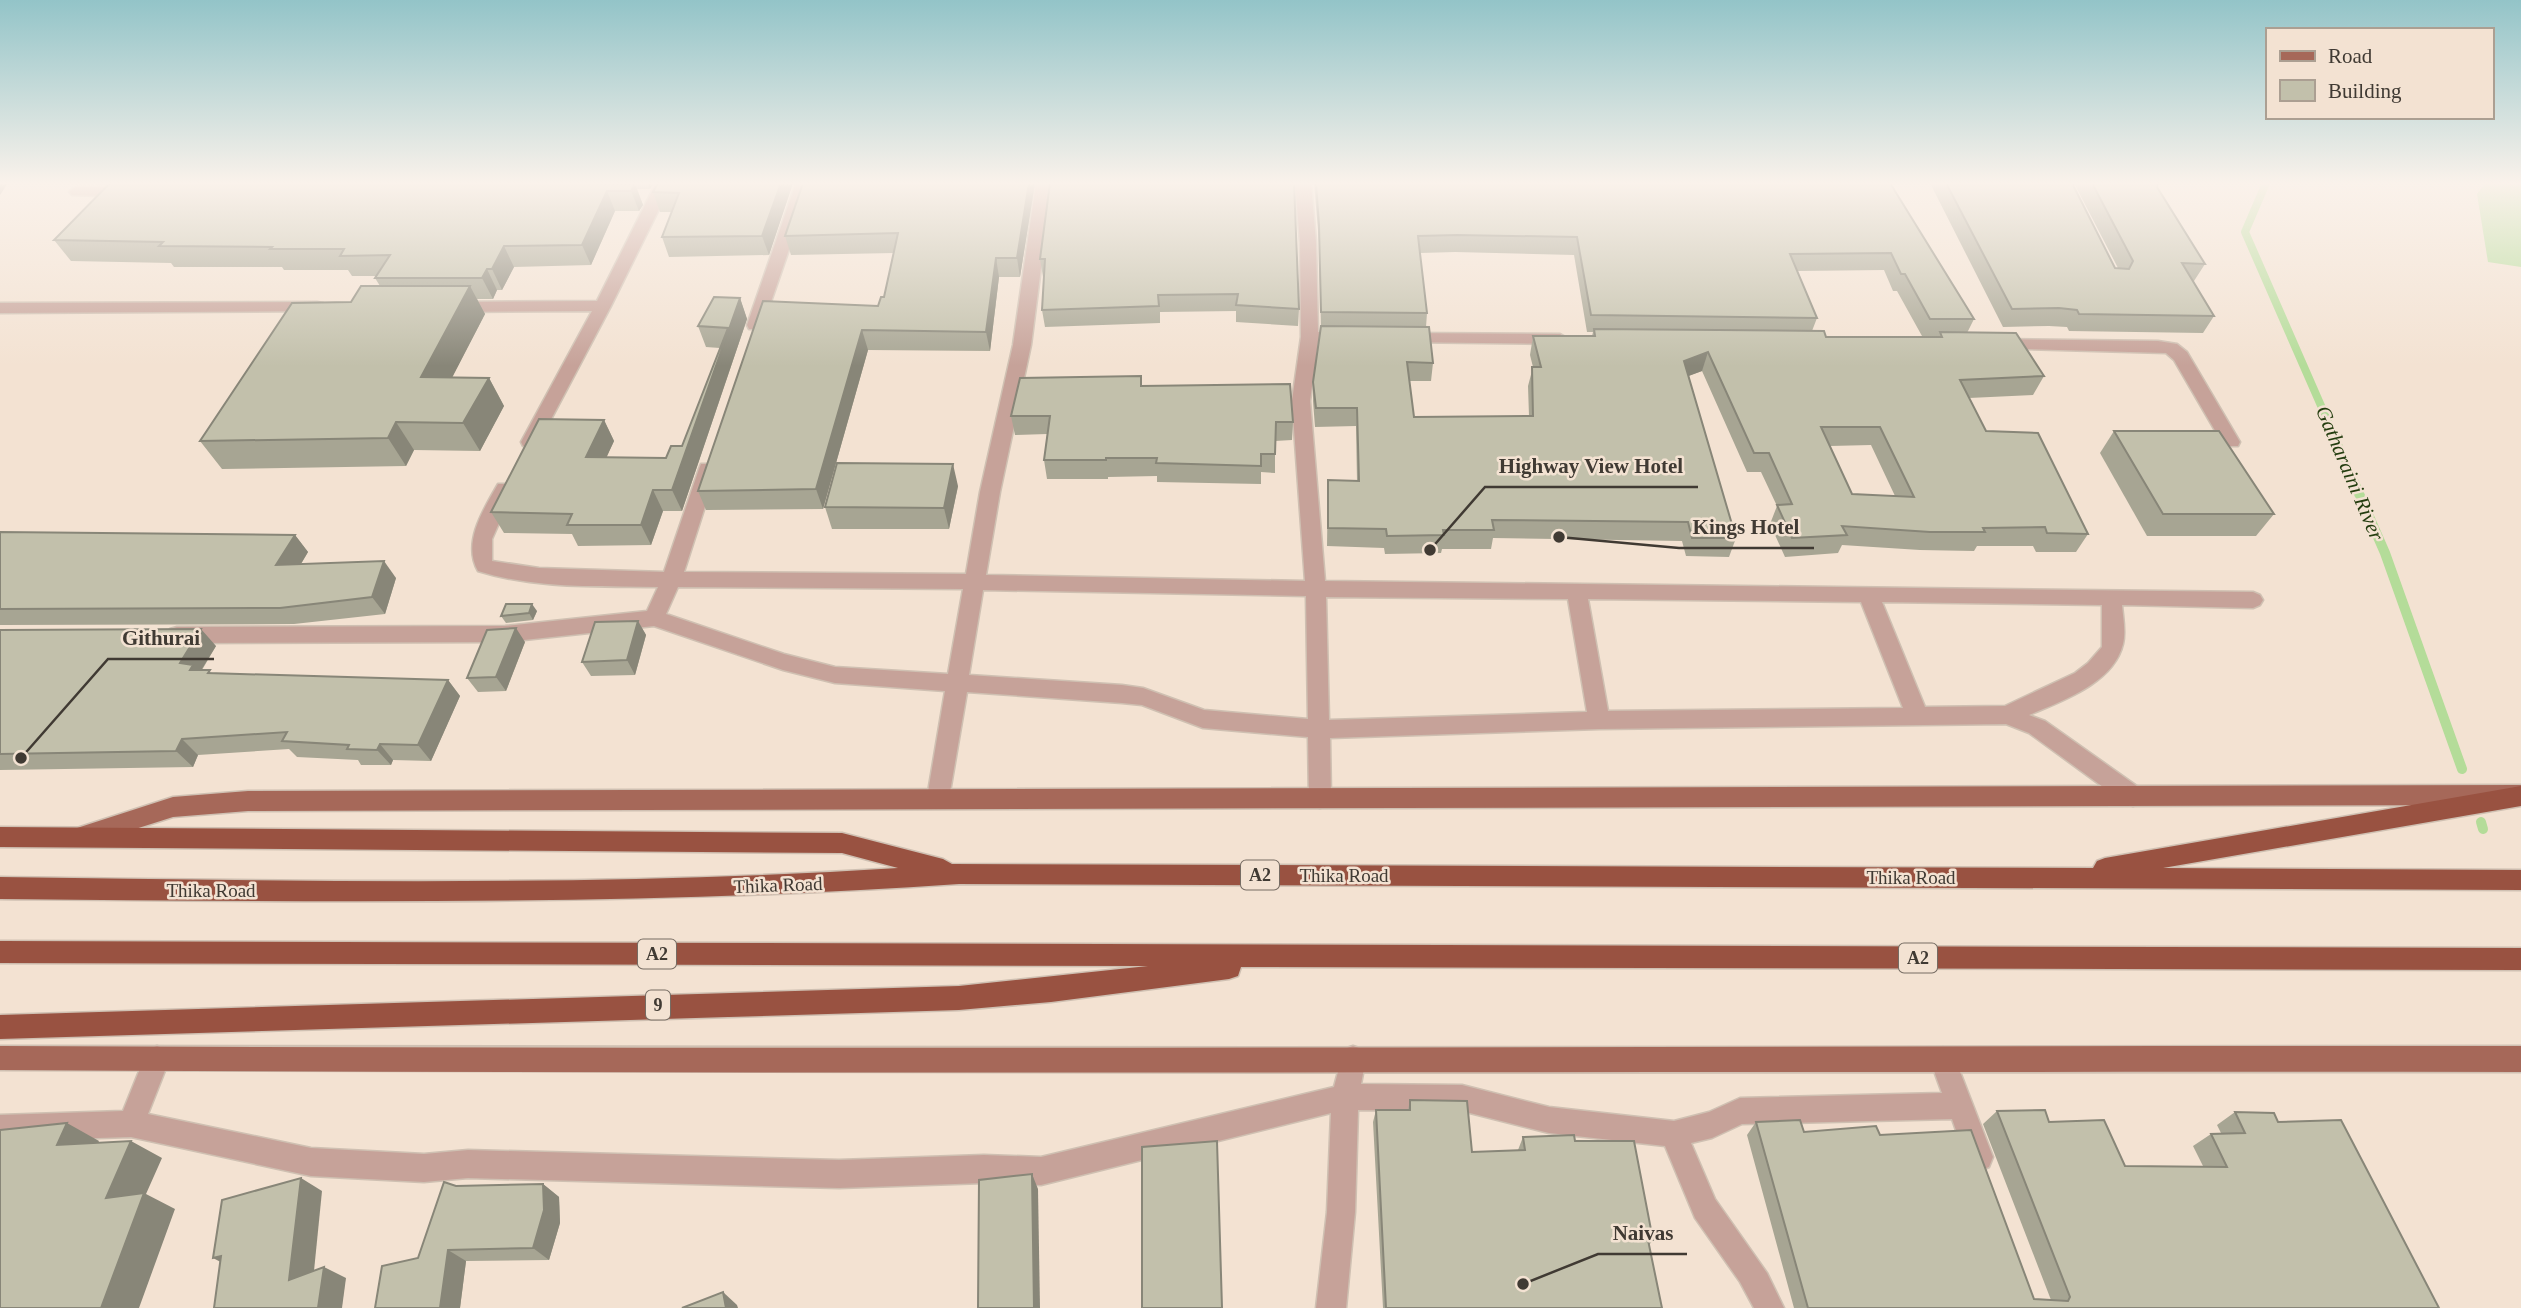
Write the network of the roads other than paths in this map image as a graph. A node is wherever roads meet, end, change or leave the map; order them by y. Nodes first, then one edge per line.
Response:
1 (630, 244) edge
2 (783, 244) edge
3 (1036, 244) edge
4 (1308, 244) edge
5 (603, 306) junction
6 (329, 307) edge
7 (438, 307) edge
8 (0, 308) edge
9 (751, 337) edge
10 (1310, 337) junction
11 (1573, 339) edge
12 (1973, 344) edge
13 (2231, 442) dead end
14 (713, 452) edge
15 (671, 580) junction
16 (975, 581) junction
17 (1315, 589) junction
18 (1577, 592) junction
19 (1868, 594) junction
20 (2112, 598) junction
21 (2253, 600) dead end
22 (654, 618) junction
23 (150, 636) edge
24 (957, 684) junction
25 (1917, 715) junction
26 (2007, 715) junction
27 (1599, 720) junction
28 (1318, 729) junction
29 (2133, 796) junction
30 (2521, 796) edge
31 (938, 798) junction
32 (1320, 798) junction
33 (82, 836) junction
34 (0, 837) edge
35 (959, 874) junction
36 (2052, 877) junction
37 (2521, 880) edge
38 (0, 888) edge
39 (0, 951) edge
40 (1315, 957) junction
41 (2521, 959) edge
42 (0, 1027) edge
43 (0, 1058) edge
44 (158, 1058) junction
45 (1353, 1058) junction
46 (2521, 1059) edge
47 (1943, 1060) junction
48 (1345, 1097) junction
49 (1960, 1105) junction
50 (131, 1124) junction
51 (0, 1128) edge
52 (1674, 1134) junction
53 (1988, 1181) edge
54 (1331, 1308) edge
55 (1769, 1308) edge

1 - 5 street
2 - 9 street
3 - 16 street
4 - 10 street
5 - 7 street
5 - 15 street
6 - 8 street
10 - 11 street
10 - 17 street
12 - 13 street
14 - 15 street
15 - 16 street
15 - 22 street
16 - 17 street
16 - 24 street
17 - 18 street
17 - 28 street
18 - 19 street
18 - 27 street
19 - 20 street
19 - 25 street
20 - 21 street
20 - 26 street
22 - 23 street
22 - 24 street
24 - 28 street
24 - 31 street
25 - 26 street
25 - 27 street
26 - 29 street
27 - 28 street
28 - 32 street
29 - 30 main road
29 - 32 main road
30 - 36 highway
31 - 32 main road
31 - 33 main road
33 - 34 highway
33 - 35 highway
35 - 36 highway, Thika Road / A2
35 - 38 highway, Thika Road / A2
36 - 37 highway, Thika Road / A2
39 - 40 highway, A2
40 - 41 highway, A2
40 - 42 highway, 9
43 - 44 main road
44 - 45 main road
44 - 50 street
45 - 47 main road
45 - 48 street
46 - 47 main road
47 - 49 street
48 - 50 street
48 - 52 street
48 - 54 street
49 - 52 street
49 - 53 street
50 - 51 street
52 - 55 street

